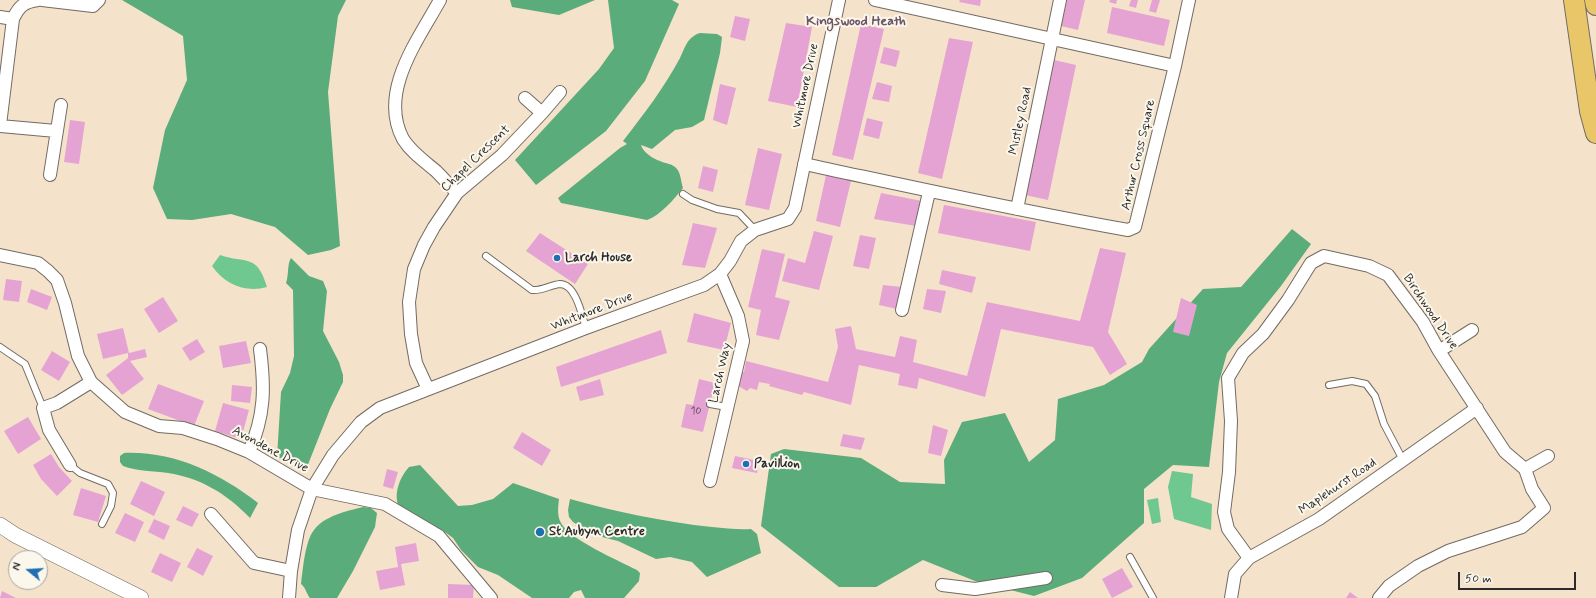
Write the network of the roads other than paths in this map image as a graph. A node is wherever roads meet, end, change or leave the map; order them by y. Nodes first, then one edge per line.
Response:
1 (38, 0) edge
2 (42, 0) edge
3 (100, 0) edge
4 (440, 0) edge
5 (839, 0) edge
6 (875, 0) edge
7 (1060, 0) edge
8 (1189, 0) edge
9 (1574, 0) edge
10 (1595, 0) edge
11 (1596, 5) edge
12 (0, 16) edge
13 (13, 18) junction
14 (1052, 39) junction
15 (1175, 66) junction
16 (560, 92) dead end
17 (525, 98) dead end
18 (61, 105) dead end
19 (542, 113) junction
20 (0, 125) edge
21 (56, 131) junction
22 (1596, 133) edge
23 (804, 164) junction
24 (50, 175) dead end
25 (929, 192) junction
26 (457, 193) junction
27 (683, 194) dead end
28 (1017, 209) junction
29 (755, 230) junction
30 (0, 255) edge
31 (486, 256) dead end
32 (720, 274) junction
33 (902, 310) dead end
34 (586, 328) junction
35 (1472, 330) dead end
36 (0, 347) edge
37 (260, 349) dead end
38 (1439, 351) junction
39 (91, 382) junction
40 (1329, 385) dead end
41 (428, 389) junction
42 (710, 404) dead end
43 (727, 407) junction
44 (43, 408) junction
45 (1477, 408) junction
46 (249, 452) junction
47 (1548, 456) dead end
48 (1403, 460) junction
49 (70, 465) joint
50 (1525, 469) junction
51 (710, 481) dead end
52 (312, 488) junction
53 (211, 514) dead end
54 (102, 524) dead end
55 (0, 525) edge
56 (1130, 557) dead end
57 (1249, 558) junction
58 (291, 571) junction
59 (1046, 578) dead end
60 (942, 585) dead end
61 (975, 594) edge
62 (141, 598) edge
63 (289, 598) edge
64 (491, 598) edge
65 (1153, 598) edge
66 (1230, 598) edge
67 (1379, 598) edge

1 - 13 street
2 - 3 street
4 - 26 street
5 - 23 street, Whitmore Drive
6 - 14 street
7 - 14 street, Mistley Road
8 - 15 street, Arthur Cross Square
9 - 22 main road
10 - 11 main road
12 - 13 street
13 - 20 street
14 - 15 street
14 - 28 street, Mistley Road
15 - 28 street, Arthur Cross Square
16 - 19 street, Chapel Crescent
17 - 19 street
18 - 21 street
19 - 26 street, Chapel Crescent
20 - 21 street
21 - 24 street
23 - 25 street, Arthur Cross Square
23 - 29 street, Whitmore Drive
25 - 28 street, Arthur Cross Square
25 - 33 street
26 - 41 street, Chapel Crescent
27 - 29 lane
29 - 32 street, Whitmore Drive
30 - 39 street, Avondene Drive
31 - 34 lane
32 - 34 street, Whitmore Drive
32 - 43 street, Larch Way
34 - 41 street, Whitmore Drive
35 - 38 street
36 - 44 lane
37 - 46 street
38 - 45 street, Birchwood Drive
38 - 57 street, Birchwood Drive
39 - 44 street
39 - 46 street, Avondene Drive
40 - 48 lane
41 - 52 street, Whitmore Drive
42 - 43 lane
43 - 51 street, Larch Way
44 - 49 street
45 - 48 street, Maplehurst Road
45 - 50 street, Birchwood Drive
46 - 52 street, Avondene Drive
47 - 50 street
48 - 57 street, Maplehurst Road
49 - 54 lane
50 - 67 street
52 - 58 street, Whitmore Drive
52 - 64 street, Avondene Drive
53 - 58 street
55 - 62 street
56 - 65 lane
57 - 66 street, Maplehurst Road
58 - 63 street, Whitmore Drive
59 - 61 street
60 - 61 street

